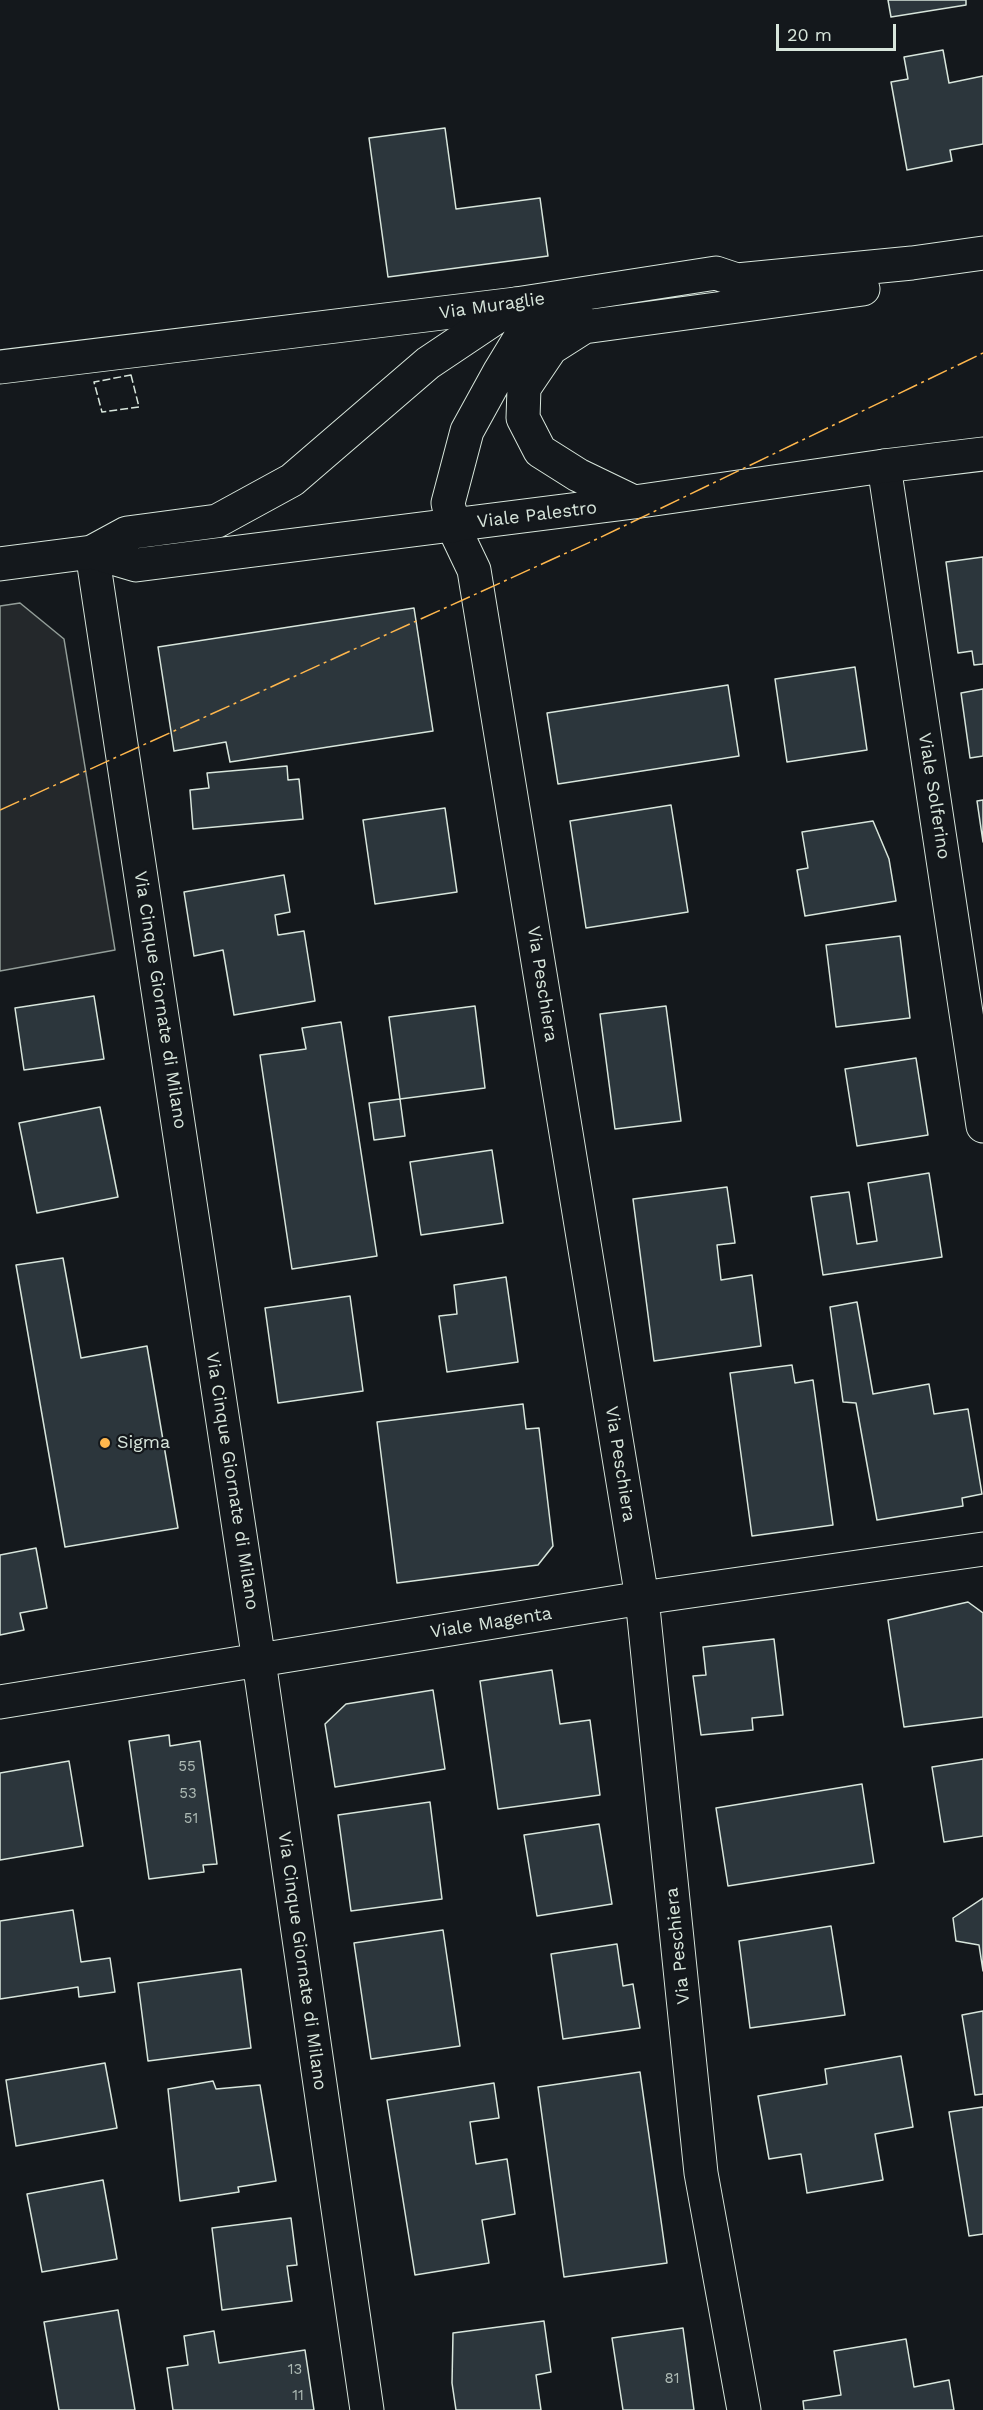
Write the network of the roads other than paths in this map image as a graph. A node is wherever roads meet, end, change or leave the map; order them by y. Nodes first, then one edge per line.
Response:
1 (983, 253) edge
2 (912, 263) junction
3 (737, 280) junction
4 (516, 304) junction
5 (0, 367) edge
6 (983, 454) edge
7 (884, 466) junction
8 (634, 502) junction
9 (453, 526) junction
10 (92, 552) junction
11 (0, 564) edge
12 (983, 1126) edge
13 (983, 1549) edge
14 (642, 1599) junction
15 (259, 1661) junction
16 (0, 1702) edge
17 (367, 2410) edge
18 (744, 2410) edge

1 - 2 street, Via Muraglie
2 - 3 street, Via Muraglie
2 - 8 street
3 - 4 street, Via Muraglie
3 - 9 street, Via Peschiera
4 - 5 street, Via Muraglie
4 - 10 street, Viale Palestro
6 - 7 street, Viale Palestro
7 - 8 street, Viale Palestro
7 - 12 street, Viale Solferino
8 - 9 street, Viale Palestro
9 - 10 street, Viale Palestro
9 - 14 street, Via Peschiera
10 - 11 street, Viale Palestro
10 - 15 street, Via Cinque Giornate di Milano
13 - 14 street, Viale Magenta
14 - 15 street, Viale Magenta
14 - 18 street, Via Peschiera
15 - 16 street, Viale Magenta
15 - 17 street, Via Cinque Giornate di Milano

